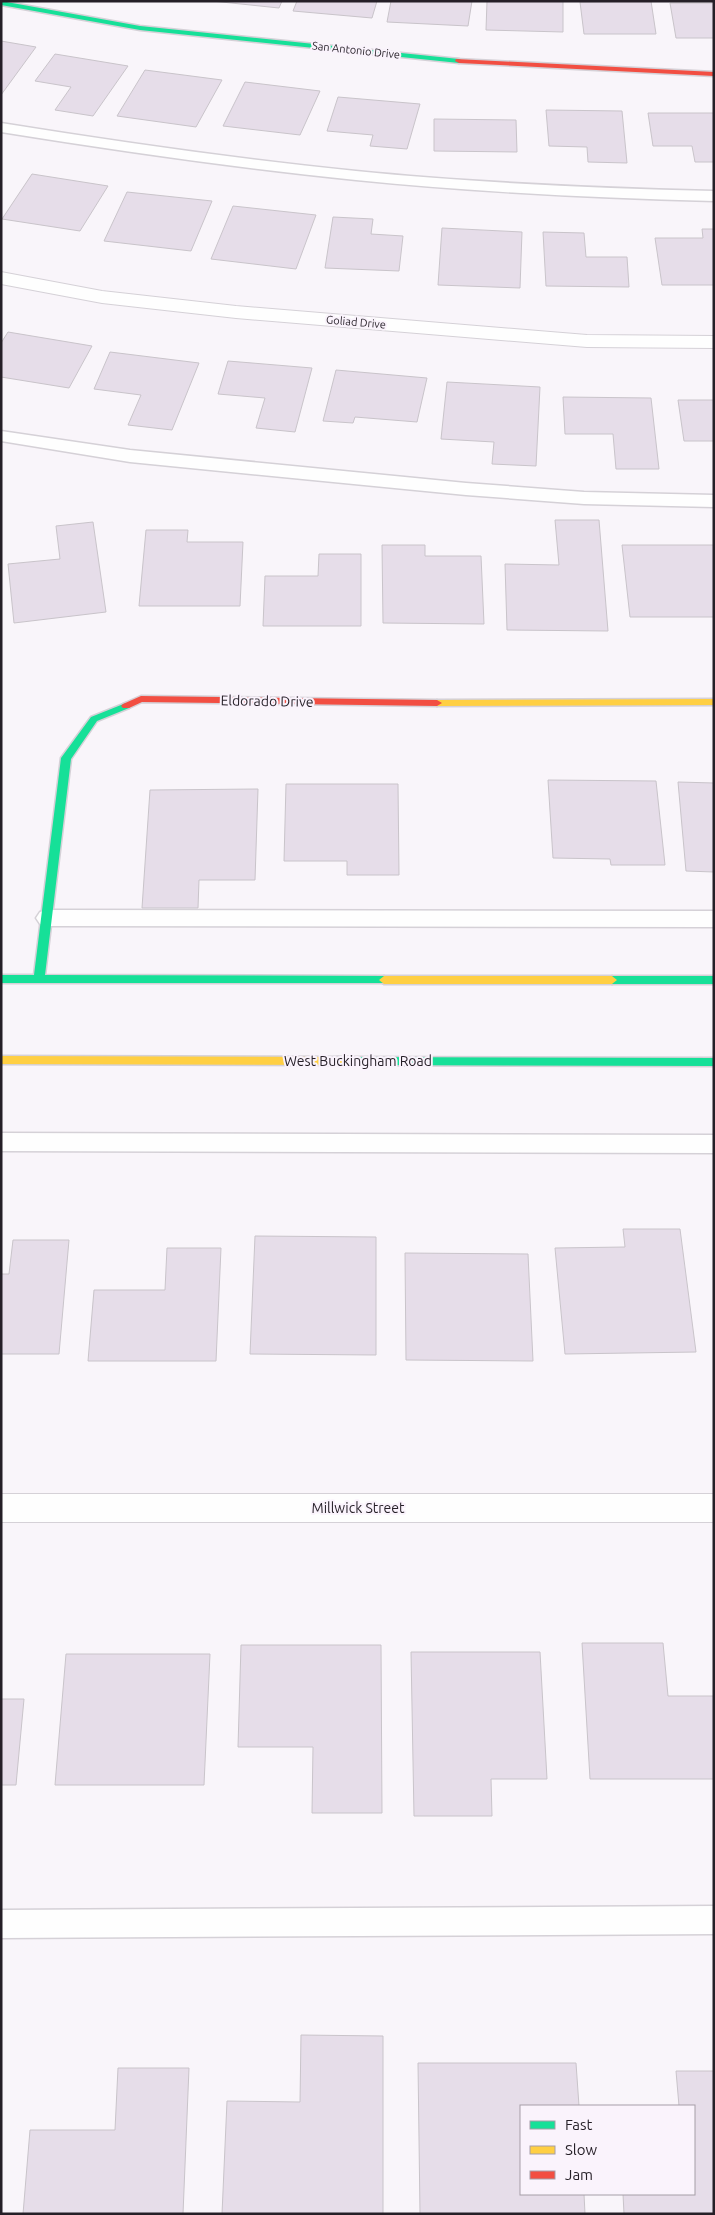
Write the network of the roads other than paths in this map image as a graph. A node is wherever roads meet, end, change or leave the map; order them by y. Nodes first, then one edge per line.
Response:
1 (1, 3) edge
2 (714, 74) edge
3 (1, 128) edge
4 (714, 196) edge
5 (1, 278) edge
6 (714, 342) edge
7 (1, 436) edge
8 (714, 501) edge
9 (714, 702) edge
10 (47, 918) junction
11 (714, 919) edge
12 (1, 979) edge
13 (39, 979) junction
14 (714, 980) edge
15 (1, 1060) edge
16 (714, 1062) edge
17 (1, 1142) edge
18 (714, 1144) edge
19 (1, 1508) edge
20 (714, 1508) edge
21 (714, 1920) edge
22 (1, 1924) edge

1 - 2 street, San Antonio Drive
3 - 4 lane
5 - 6 street, Goliad Drive
7 - 8 lane
9 - 10 street, Eldorado Drive
10 - 11 lane
10 - 13 street, Eldorado Drive
12 - 13 street
13 - 14 street
15 - 16 street, West Buckingham Road
17 - 18 lane
19 - 20 street, Millwick Street
21 - 22 lane

